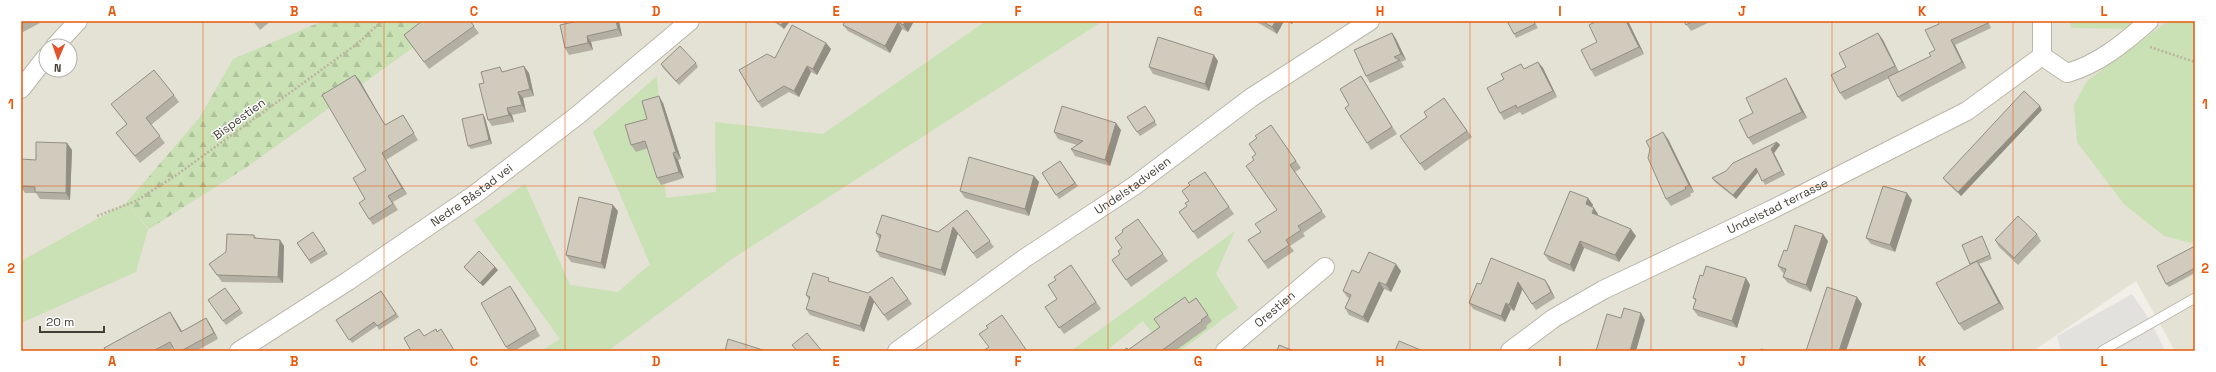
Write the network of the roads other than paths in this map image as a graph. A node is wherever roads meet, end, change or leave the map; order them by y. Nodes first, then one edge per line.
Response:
1 (78, 21) edge
2 (690, 21) edge
3 (1370, 21) edge
4 (2042, 21) edge
5 (2149, 21) edge
6 (63, 38) edge
7 (2042, 56) junction
8 (38, 67) edge
9 (21, 89) edge
10 (1325, 267) dead end
11 (2195, 298) edge
12 (239, 351) edge
13 (897, 351) edge
14 (1225, 351) edge
15 (1510, 351) edge
16 (2102, 351) edge

1 - 6 street
2 - 12 street, Nedre Båstad vei
3 - 13 street, Undelstadveien
4 - 7 street
5 - 7 street
7 - 15 street, Undelstad terrasse
8 - 9 street
10 - 14 street, Orestien
11 - 16 lane

